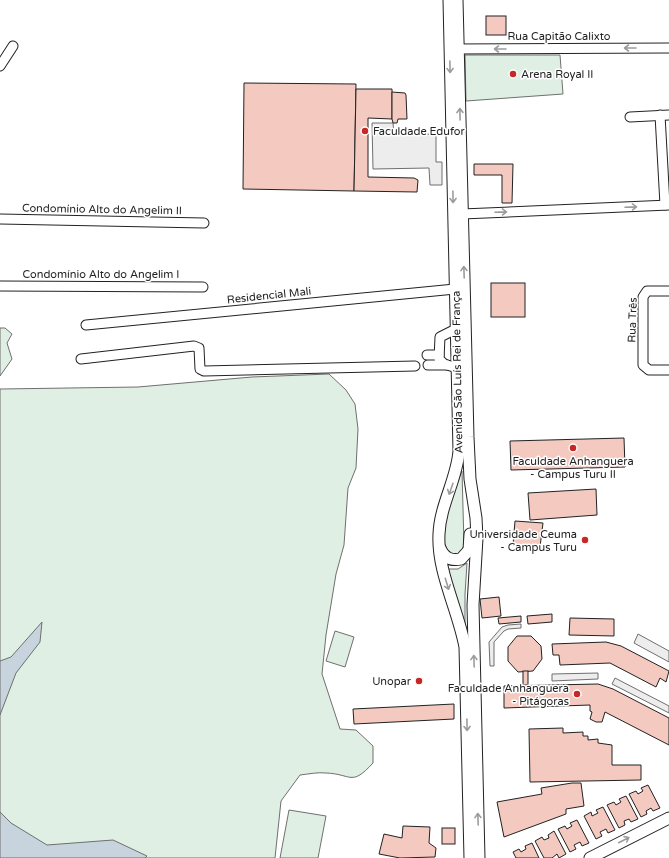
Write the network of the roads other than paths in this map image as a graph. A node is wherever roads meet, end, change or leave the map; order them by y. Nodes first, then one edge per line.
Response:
1 (448, 0) edge
2 (457, 0) edge
3 (13, 46) dead end
4 (669, 48) edge
5 (454, 49) junction
6 (0, 66) edge
7 (665, 115) edge
8 (630, 117) dead end
9 (667, 205) edge
10 (462, 214) junction
11 (0, 219) edge
12 (204, 223) dead end
13 (0, 286) edge
14 (203, 286) dead end
15 (455, 289) junction
16 (669, 291) edge
17 (86, 325) dead end
18 (456, 329) junction
19 (427, 355) dead end
20 (439, 355) junction
21 (81, 359) dead end
22 (415, 366) dead end
23 (428, 366) dead end
24 (452, 367) junction
25 (669, 370) edge
26 (472, 494) junction
27 (439, 546) junction
28 (669, 818) edge
29 (470, 858) edge
30 (480, 858) edge
31 (590, 858) edge

1 - 5 main road, Avenida São Luís Rei de França
2 - 5 main road, Avenida São Luís Rei de França
3 - 6 street
4 -> 5 street, Rua Capitão Calixto
10 -> 5 main road, Avenida São Luís Rei de França
5 -> 15 main road, Avenida São Luís Rei de França
7 - 8 street
7 - 9 street
10 -> 9 street
26 -> 10 main road, Avenida São Luís Rei de França
11 - 12 street, Condomínio Alto do Angelim II
13 - 14 street, Condomínio Alto do Angelim I
15 - 17 street, Residencial Mali
15 - 18 main road, Avenida São Luís Rei de França
16 - 25 street, Rua Três
18 - 20 street
18 - 24 main road, Avenida São Luís Rei de França
19 - 20 street
20 - 24 street
21 - 22 street
23 - 24 street
24 -> 27 main road, Avenida São Luís Rei de França
26 - 27 main road
30 -> 26 main road, Avenida São Luís Rei de França
27 -> 29 main road, Avenida São Luís Rei de França
31 -> 28 main road

